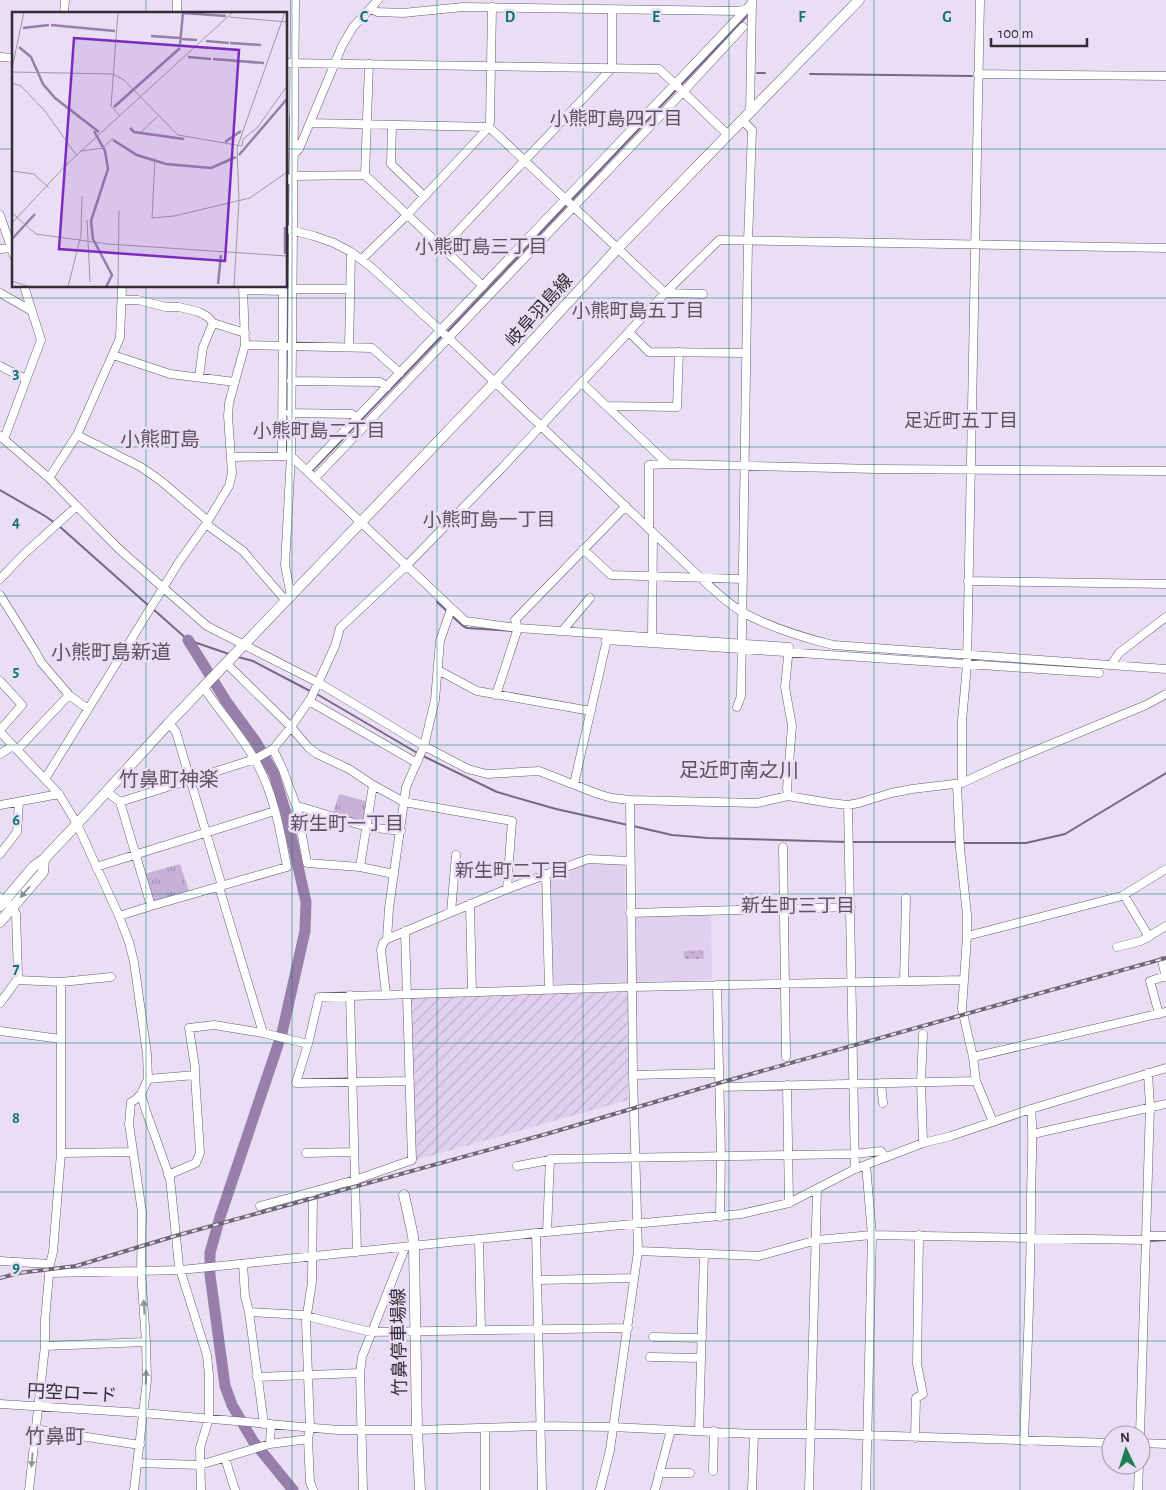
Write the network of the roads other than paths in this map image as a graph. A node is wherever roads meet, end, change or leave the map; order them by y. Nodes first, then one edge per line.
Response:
1 (295, 0) edge
2 (378, 0) edge
3 (860, 0) edge
4 (980, 0) edge
5 (463, 3) edge
6 (751, 4) edge
7 (492, 7) junction
8 (371, 9) junction
9 (612, 9) junction
10 (743, 27) dead end
11 (288, 63) edge
12 (295, 63) junction
13 (335, 64) junction
14 (369, 64) junction
15 (491, 66) junction
16 (612, 68) junction
17 (978, 74) junction
18 (1166, 76) edge
19 (675, 84) junction
20 (683, 92) junction
21 (750, 112) junction
22 (742, 120) junction
23 (310, 123) junction
24 (368, 125) junction
25 (392, 126) junction
26 (489, 127) junction
27 (728, 135) junction
28 (294, 154) junction
29 (525, 161) junction
30 (365, 175) junction
31 (294, 176) junction
32 (288, 180) edge
33 (424, 196) junction
34 (566, 199) junction
35 (574, 207) junction
36 (0, 215) edge
37 (407, 215) junction
38 (290, 230) edge
39 (748, 242) junction
40 (974, 245) junction
41 (12, 248) edge
42 (442, 248) junction
43 (1166, 248) edge
44 (0, 249) edge
45 (616, 249) junction
46 (351, 252) junction
47 (362, 259) junction
48 (483, 286) junction
49 (25, 288) edge
50 (122, 288) edge
51 (243, 288) edge
52 (350, 289) junction
53 (289, 291) junction
54 (665, 293) junction
55 (0, 294) edge
56 (703, 294) dead end
57 (122, 300) junction
58 (32, 311) junction
59 (213, 323) junction
60 (440, 330) junction
61 (629, 332) junction
62 (245, 333) junction
63 (448, 338) junction
64 (245, 345) junction
65 (287, 346) junction
66 (349, 347) junction
67 (680, 352) junction
68 (746, 353) junction
69 (113, 356) junction
70 (0, 366) edge
71 (400, 373) junction
72 (199, 377) junction
73 (26, 379) junction
74 (290, 380) junction
75 (235, 382) junction
76 (495, 382) junction
77 (582, 382) junction
78 (387, 386) junction
79 (286, 399) junction
80 (608, 406) junction
81 (290, 413) junction
82 (357, 418) junction
83 (541, 425) junction
84 (77, 435) junction
85 (2, 438) edge
86 (282, 456) junction
87 (291, 456) junction
88 (232, 457) junction
89 (668, 464) junction
90 (745, 465) junction
91 (969, 469) junction
92 (307, 470) junction
93 (1166, 471) edge
94 (50, 478) junction
95 (315, 478) junction
96 (77, 506) junction
97 (626, 506) junction
98 (360, 522) junction
99 (207, 523) junction
100 (651, 531) junction
101 (584, 549) junction
102 (406, 566) junction
103 (653, 577) junction
104 (700, 578) junction
105 (0, 579) edge
106 (742, 579) junction
107 (968, 581) junction
108 (1166, 584) edge
109 (163, 589) junction
110 (0, 595) edge
111 (288, 598) junction
112 (590, 598) dead end
113 (451, 609) junction
114 (742, 611) junction
115 (1166, 617) edge
116 (518, 628) junction
117 (563, 630) junction
118 (607, 637) junction
119 (652, 638) junction
120 (742, 646) junction
121 (243, 647) junction
122 (789, 652) junction
123 (966, 656) junction
124 (227, 662) junction
125 (1111, 665) junction
126 (966, 666) junction
127 (1166, 669) edge
128 (438, 670) junction
129 (1099, 673) dead end
130 (0, 681) edge
131 (318, 685) junction
132 (206, 686) junction
133 (1166, 694) edge
134 (69, 695) junction
135 (496, 695) junction
136 (310, 699) junction
137 (737, 708) dead end
138 (88, 709) junction
139 (591, 711) junction
140 (169, 723) junction
141 (291, 727) junction
142 (0, 731) edge
143 (15, 748) junction
144 (424, 748) junction
145 (272, 750) junction
146 (0, 754) edge
147 (257, 758) junction
148 (417, 762) junction
149 (45, 779) junction
150 (190, 780) junction
151 (574, 784) junction
152 (960, 784) junction
153 (373, 785) junction
154 (106, 791) junction
155 (59, 794) junction
156 (788, 796) junction
157 (630, 800) junction
158 (19, 802) junction
159 (120, 802) junction
160 (404, 802) junction
161 (0, 805) edge
162 (848, 805) junction
163 (297, 808) junction
164 (275, 810) junction
165 (77, 824) junction
166 (367, 827) junction
167 (401, 831) junction
168 (206, 832) junction
169 (783, 847) dead end
170 (0, 854) edge
171 (136, 854) junction
172 (456, 855) dead end
173 (630, 860) junction
174 (96, 867) junction
175 (360, 867) junction
176 (1166, 869) edge
177 (394, 874) junction
178 (546, 874) junction
179 (221, 886) junction
180 (506, 888) junction
181 (1124, 895) junction
182 (906, 898) dead end
183 (4, 903) edge
184 (470, 904) junction
185 (151, 906) junction
186 (851, 907) junction
187 (783, 909) junction
188 (451, 912) junction
189 (630, 913) junction
190 (119, 916) junction
191 (0, 922) edge
192 (1166, 926) edge
193 (406, 931) junction
194 (967, 936) junction
195 (1149, 937) junction
196 (388, 939) junction
197 (1117, 947) dead end
198 (1162, 961) dead end
199 (1166, 976) edge
200 (111, 977) dead end
201 (17, 980) junction
202 (963, 980) junction
203 (61, 982) junction
204 (904, 982) junction
205 (852, 983) junction
206 (784, 984) junction
207 (717, 985) junction
208 (632, 987) junction
209 (549, 989) junction
210 (472, 992) junction
211 (386, 994) junction
212 (408, 994) junction
213 (350, 995) junction
214 (0, 1003) edge
215 (1162, 1013) edge
216 (0, 1031) edge
217 (263, 1033) junction
218 (923, 1034) dead end
219 (61, 1039) junction
220 (308, 1044) junction
221 (786, 1057) dead end
222 (974, 1057) junction
223 (1166, 1068) edge
224 (719, 1073) junction
225 (1148, 1073) junction
226 (195, 1075) junction
227 (633, 1075) junction
228 (148, 1079) junction
229 (410, 1080) junction
230 (976, 1081) junction
231 (922, 1082) junction
232 (352, 1083) junction
233 (854, 1083) junction
234 (881, 1083) junction
235 (788, 1085) junction
236 (719, 1087) junction
237 (141, 1094) junction
238 (882, 1103) dead end
239 (1166, 1104) edge
240 (1150, 1106) junction
241 (1031, 1109) junction
242 (992, 1122) junction
243 (1033, 1134) junction
244 (923, 1143) junction
245 (133, 1152) junction
246 (354, 1152) junction
247 (61, 1153) junction
248 (306, 1153) dead end
249 (855, 1154) junction
250 (788, 1155) junction
251 (721, 1156) junction
252 (635, 1157) junction
253 (885, 1157) junction
254 (550, 1159) junction
255 (866, 1165) junction
256 (517, 1166) dead end
257 (855, 1170) junction
258 (168, 1175) junction
259 (355, 1180) junction
260 (817, 1189) junction
261 (313, 1192) junction
262 (404, 1195) dead end
263 (789, 1203) junction
264 (260, 1206) dead end
265 (720, 1217) junction
266 (636, 1225) junction
267 (547, 1232) junction
268 (536, 1233) junction
269 (872, 1235) junction
270 (919, 1235) junction
271 (1166, 1236) edge
272 (1031, 1237) junction
273 (1146, 1238) junction
274 (480, 1240) junction
275 (817, 1240) junction
276 (409, 1247) junction
277 (638, 1251) junction
278 (358, 1252) junction
279 (704, 1254) junction
280 (312, 1256) junction
281 (0, 1261) edge
282 (50, 1264) junction
283 (243, 1264) junction
284 (181, 1270) junction
285 (141, 1272) junction
286 (50, 1273) junction
287 (634, 1278) junction
288 (538, 1280) junction
289 (249, 1312) junction
290 (306, 1316) junction
291 (628, 1328) junction
292 (538, 1329) junction
293 (481, 1330) junction
294 (416, 1331) junction
295 (371, 1332) junction
296 (653, 1337) dead end
297 (702, 1338) junction
298 (146, 1342) junction
299 (45, 1346) junction
300 (650, 1357) dead end
301 (701, 1358) junction
302 (360, 1372) junction
303 (308, 1375) junction
304 (257, 1377) junction
305 (0, 1404) edge
306 (38, 1406) junction
307 (143, 1413) junction
308 (209, 1418) junction
309 (267, 1424) junction
310 (1140, 1425) edge
311 (541, 1426) junction
312 (613, 1427) junction
313 (310, 1428) junction
314 (484, 1428) junction
315 (34, 1429) junction
316 (362, 1430) junction
317 (417, 1430) junction
318 (671, 1430) junction
319 (699, 1430) junction
320 (714, 1431) junction
321 (754, 1434) junction
322 (811, 1434) junction
323 (868, 1436) junction
324 (915, 1438) junction
325 (308, 1439) junction
326 (1024, 1441) junction
327 (1101, 1443) edge
328 (1151, 1444) edge
329 (1166, 1444) edge
330 (140, 1445) junction
331 (267, 1445) junction
332 (225, 1458) junction
333 (138, 1463) junction
334 (200, 1465) junction
335 (713, 1471) dead end
336 (659, 1473) junction
337 (690, 1473) dead end
338 (1139, 1475) edge
339 (29, 1490) edge
340 (134, 1490) edge
341 (202, 1490) edge
342 (235, 1490) edge
343 (312, 1490) edge
344 (363, 1490) edge
345 (420, 1490) edge
346 (485, 1490) edge
347 (542, 1490) edge
348 (600, 1490) edge
349 (655, 1490) edge
350 (752, 1490) edge
351 (810, 1490) edge
352 (866, 1490) edge
353 (1138, 1490) edge

1 - 12 street
2 - 8 street
3 - 21 main road, 岐阜羽島線
4 - 17 street
5 - 7 street
5 - 8 street
6 - 9 street
6 - 19 street
6 - 21 street
7 - 9 street
7 - 15 street
8 - 13 street
9 - 16 street
10 - 20 street
11 - 12 street
12 - 13 street
12 - 28 street
13 - 14 street
13 - 23 street
14 - 15 street
14 - 24 street
15 - 16 street
15 - 26 street
16 - 19 street
16 - 29 street
17 - 18 street
17 - 40 street
19 - 20 street
19 - 34 street
20 - 27 street
20 - 35 street
21 - 22 main road, 岐阜羽島線
22 - 27 main road, 岐阜羽島線
22 - 39 street
23 - 24 street
23 - 28 street
24 - 25 street
24 - 30 street
25 - 26 street
25 - 33 street
26 - 29 street
26 - 33 street
27 - 45 main road, 岐阜羽島線
28 - 31 street
29 - 34 street
29 - 42 street
30 - 31 street
30 - 37 street
31 - 32 street
31 - 38 street
33 - 37 street
34 - 35 street
34 - 48 street
35 - 45 street
35 - 63 street
36 - 41 street
37 - 42 street
37 - 47 street
38 - 46 street
38 - 53 street
39 - 40 street
39 - 54 street
39 - 68 street
40 - 43 street
40 - 91 street
41 - 44 street
42 - 48 street
45 - 54 street
45 - 76 main road, 岐阜羽島線
46 - 47 street
46 - 52 street
47 - 60 street
48 - 60 street
49 - 58 street
50 - 57 street
51 - 53 street
51 - 62 street
52 - 53 street
52 - 66 street
53 - 65 street
54 - 56 street
54 - 61 street
55 - 58 street
57 - 59 street
57 - 69 street
58 - 73 street
59 - 62 street
59 - 72 street
60 - 63 street
60 - 71 street
61 - 67 street
61 - 77 street
62 - 64 street
63 - 76 street
63 - 95 street
64 - 65 street
64 - 75 street
65 - 66 street
65 - 74 street
65 - 79 street
66 - 71 street
67 - 68 street
67 - 80 street
68 - 90 street
69 - 72 street
69 - 84 street
70 - 73 street
71 - 78 street
72 - 75 street
73 - 85 street
74 - 78 street
74 - 79 street
75 - 88 street
76 - 83 street
76 - 98 main road, 岐阜羽島線
77 - 80 street
77 - 83 street
78 - 82 street
79 - 81 street
79 - 86 street
80 - 89 street
81 - 82 street
81 - 87 street
82 - 92 street
83 - 97 street
83 - 102 street
84 - 94 street
84 - 99 street
85 - 94 street
86 - 87 street
86 - 88 street
87 - 92 street
87 - 111 street
88 - 99 street
89 - 90 street
89 - 100 street
90 - 91 street
90 - 106 street
91 - 93 street
91 - 107 street
92 - 95 street
94 - 96 street
95 - 98 street
96 - 105 street
96 - 109 street
97 - 100 street
97 - 101 street
98 - 102 street
98 - 111 main road, 岐阜羽島線
99 - 109 street
99 - 111 street
100 - 103 street
100 - 104 street
101 - 103 street
101 - 116 street
102 - 113 street
102 - 131 street
103 - 104 street
103 - 119 street
104 - 106 street
104 - 114 street
106 - 114 street
107 - 108 street
107 - 123 street
109 - 121 street
109 - 138 street
110 - 134 street
111 - 121 main road, 岐阜羽島線
112 - 117 street
113 - 116 street
113 - 128 street
114 - 120 street
114 - 123 street
115 - 125 street
116 - 117 street
116 - 135 street
117 - 118 street
118 - 119 street
118 - 120 street
118 - 139 street
119 - 120 street
120 - 122 street
120 - 137 street
121 - 124 main road, 岐阜羽島線
121 - 131 street
122 - 126 street
122 - 156 street
123 - 125 street
123 - 126 street
124 - 132 main road, 岐阜羽島線
124 - 141 street
125 - 127 street
126 - 129 street
126 - 152 street
128 - 135 street
128 - 144 street
130 - 142 street
131 - 136 street
131 - 144 street
132 - 140 main road, 岐阜羽島線
132 - 147 street
133 - 152 street
134 - 138 street
134 - 143 street
135 - 139 street
136 - 141 street
136 - 148 street
138 - 149 street
139 - 151 street
140 - 150 street
140 - 154 main road, 岐阜羽島線
141 - 145 street
141 - 153 street
142 - 143 street
143 - 146 street
143 - 149 street
144 - 148 street
144 - 151 street
145 - 147 street
145 - 163 street
147 - 150 street
147 - 164 street
148 - 160 street
149 - 155 street
150 - 159 street
150 - 168 street
151 - 157 street
152 - 162 street
152 - 194 street
153 - 160 street
153 - 166 street
154 - 159 street
154 - 165 main road, 岐阜羽島線
155 - 158 street
155 - 165 street
156 - 157 street
156 - 162 street
157 - 173 street
158 - 161 street
158 - 170 street
159 - 171 street
160 - 167 street
160 - 180 street
162 - 186 street
163 - 166 street
163 - 175 street
164 - 168 street
164 - 179 street
165 - 174 street
165 - 183 main road, 岐阜羽島線
166 - 167 street
166 - 175 street
167 - 177 street
168 - 171 street
168 - 179 street
169 - 187 street
171 - 174 street
171 - 185 street
172 - 188 street
173 - 178 street
173 - 189 street
174 - 190 street
175 - 177 street
176 - 181 street
177 - 196 street
178 - 180 street
178 - 209 street
179 - 185 street
179 - 217 street
180 - 184 street
181 - 194 street
181 - 195 street
182 - 204 street
183 - 191 main road
183 - 201 street
184 - 188 street
184 - 210 street
185 - 190 street
186 - 187 street
186 - 205 street
187 - 189 street
187 - 206 street
188 - 193 street
189 - 208 street
190 - 228 street
192 - 195 street
193 - 196 street
193 - 212 street
194 - 202 street
195 - 197 street
196 - 211 street
198 - 199 street
199 - 215 street
200 - 203 street
201 - 203 street
201 - 214 street
202 - 204 street
202 - 222 street
203 - 219 street
204 - 205 street
205 - 206 street
205 - 233 street
206 - 207 street
206 - 221 street
207 - 208 street
207 - 224 street
208 - 209 street
208 - 227 street
209 - 210 street
210 - 212 street
211 - 212 street
211 - 213 street
212 - 229 street
213 - 220 street
213 - 232 street
215 - 222 street
216 - 219 street
217 - 220 street
217 - 226 street
218 - 231 street
219 - 247 street
220 - 232 street
222 - 230 street
223 - 225 street
224 - 227 street
224 - 236 street
225 - 240 street
225 - 241 street
226 - 228 street
226 - 258 street
227 - 252 street
228 - 237 street
229 - 232 street
229 - 259 street
230 - 231 street
230 - 242 street
231 - 234 street
231 - 244 street
232 - 246 street
233 - 234 street
233 - 235 street
233 - 249 street
234 - 238 street
235 - 236 street
235 - 250 street
236 - 251 street
237 - 245 street
237 - 258 street
239 - 240 street
240 - 243 street
240 - 273 street
241 - 242 street
241 - 243 street
242 - 244 street
243 - 272 street
244 - 253 street
245 - 247 street
245 - 285 street
246 - 248 street
246 - 259 street
247 - 282 street
249 - 250 street
249 - 253 street
249 - 257 street
250 - 251 street
250 - 263 street
251 - 252 street
251 - 265 street
252 - 254 street
252 - 266 street
253 - 255 street
254 - 256 street
254 - 267 street
255 - 257 street
255 - 269 street
257 - 260 street
258 - 284 street
259 - 261 street
259 - 278 street
260 - 263 street
260 - 275 street
261 - 264 street
261 - 280 street
262 - 276 main road, 竹鼻停車場線
263 - 265 street
265 - 266 street
266 - 267 street
266 - 277 street
267 - 268 street
268 - 274 street
268 - 288 street
269 - 270 street
269 - 275 street
269 - 323 street
270 - 272 street
270 - 324 street
271 - 273 street
272 - 273 street
272 - 326 street
273 - 310 street
274 - 276 street
274 - 293 street
275 - 279 street
275 - 322 street
276 - 278 street
276 - 294 main road, 竹鼻停車場線
276 - 295 street
277 - 279 street
277 - 287 street
278 - 280 street
279 - 297 street
280 - 283 street
280 - 290 street
281 - 282 street
282 - 286 street
283 - 284 street
283 - 289 street
284 - 285 street
284 - 308 street
285 - 286 street
298 -> 285 street
286 - 299 street
287 - 288 street
287 - 291 street
288 - 292 street
289 - 290 street
289 - 304 street
290 - 295 street
290 - 303 street
291 - 292 street
291 - 312 street
292 - 293 street
292 - 311 street
293 - 294 street
294 - 295 street
294 - 317 main road, 竹鼻停車場線
295 - 302 street
296 - 297 street
297 - 301 street
298 - 299 street
307 -> 298 street
299 - 306 street
300 - 301 street
301 - 319 street
302 - 303 street
302 - 316 street
303 - 304 street
303 - 313 street
304 - 309 street
305 - 306 street, 円空ロード
306 - 307 street, 円空ロード
306 - 315 street
307 - 308 street, 円空ロード
307 - 330 street
308 - 309 street, 円空ロード
308 - 334 street
309 - 313 street, 円空ロード
309 - 331 street
311 - 312 street, 円空ロード
311 - 314 street, 円空ロード
311 - 347 street
312 - 318 street, 円空ロード
312 - 348 street
313 - 316 street, 円空ロード
313 - 325 street
314 - 317 street, 円空ロード
314 - 346 street
315 - 330 street
315 -> 339 street
316 - 317 street, 円空ロード
316 - 344 street
317 - 345 main road, 竹鼻停車場線
318 - 319 street, 円空ロード
318 - 336 street
319 - 320 street, 円空ロード
320 - 321 street, 円空ロード
320 - 335 street
321 - 322 street, 円空ロード
321 - 350 street
322 - 323 street, 円空ロード
322 - 351 street
323 - 324 street, 円空ロード
323 - 352 street
324 - 326 street, 円空ロード
325 - 331 street
325 - 343 street
326 - 327 street, 円空ロード
328 - 329 street
330 - 333 street
331 - 332 street
332 - 334 street
332 - 342 street
333 - 334 street
333 - 340 street
334 - 341 street
336 - 337 street
336 - 349 street
338 - 353 street

